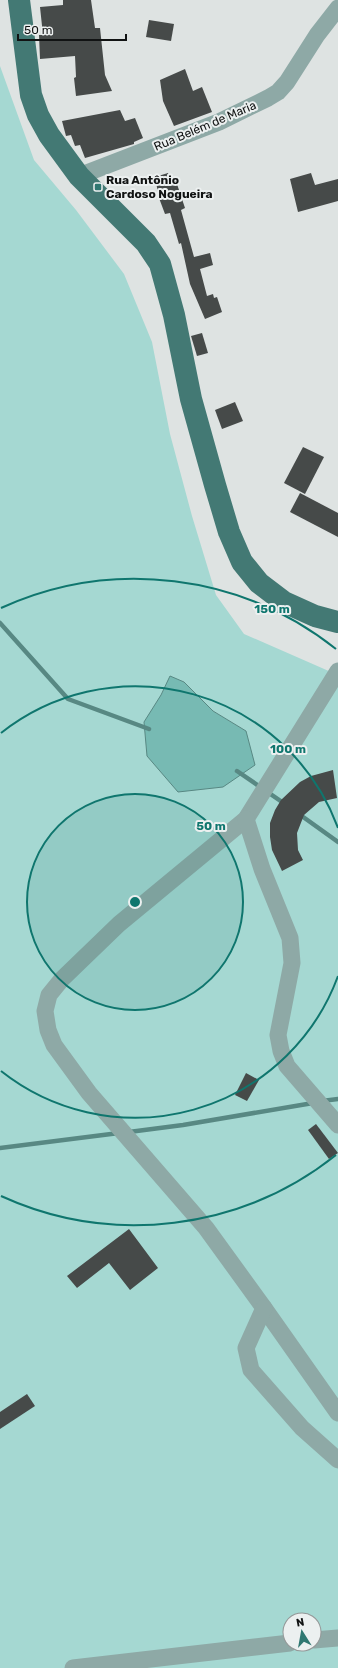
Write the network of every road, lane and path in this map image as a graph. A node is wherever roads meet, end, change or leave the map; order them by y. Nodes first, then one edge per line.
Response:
1 (19, 0) edge
2 (338, 8) edge
3 (79, 176) junction
4 (338, 622) edge
5 (338, 671) edge
6 (246, 819) junction
7 (338, 1125) edge
8 (264, 1308) junction
9 (338, 1414) edge
10 (338, 1460) edge
11 (338, 1638) edge
12 (322, 1639) edge
13 (282, 1644) edge
14 (73, 1668) edge

1 - 3 main road
2 - 3 street, Rua Belém de Maria
3 - 4 main road
5 - 6 street
6 - 7 street
6 - 8 street
8 - 9 street
8 - 10 street
11 - 12 street
13 - 14 street

